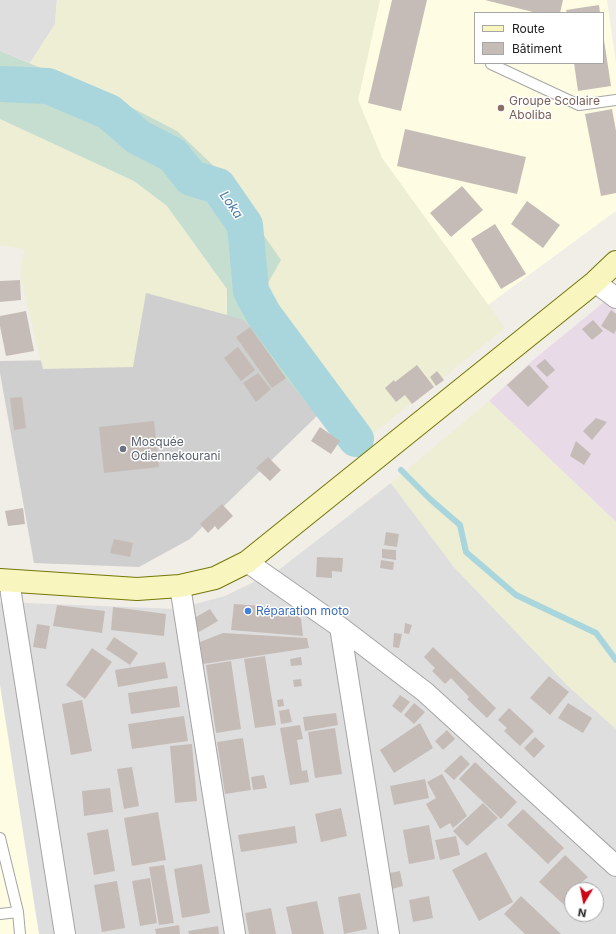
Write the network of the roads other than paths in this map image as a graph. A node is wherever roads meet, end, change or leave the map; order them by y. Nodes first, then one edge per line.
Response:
1 (491, 64) dead end
2 (616, 100) edge
3 (616, 262) edge
4 (595, 282) junction
5 (616, 298) edge
6 (247, 562) junction
7 (5, 580) edge
8 (180, 586) junction
9 (340, 627) junction
10 (0, 838) edge
11 (616, 866) edge
12 (18, 912) junction
13 (0, 914) edge
14 (20, 934) edge
15 (65, 934) edge
16 (235, 934) edge
17 (389, 934) edge

1 - 2 lane
3 - 4 street
4 - 5 street
4 - 6 street
6 - 8 street
6 - 9 street
7 - 8 street
7 - 15 street
8 - 16 street
9 - 11 street
9 - 17 street
10 - 12 lane
12 - 13 lane
12 - 14 lane

